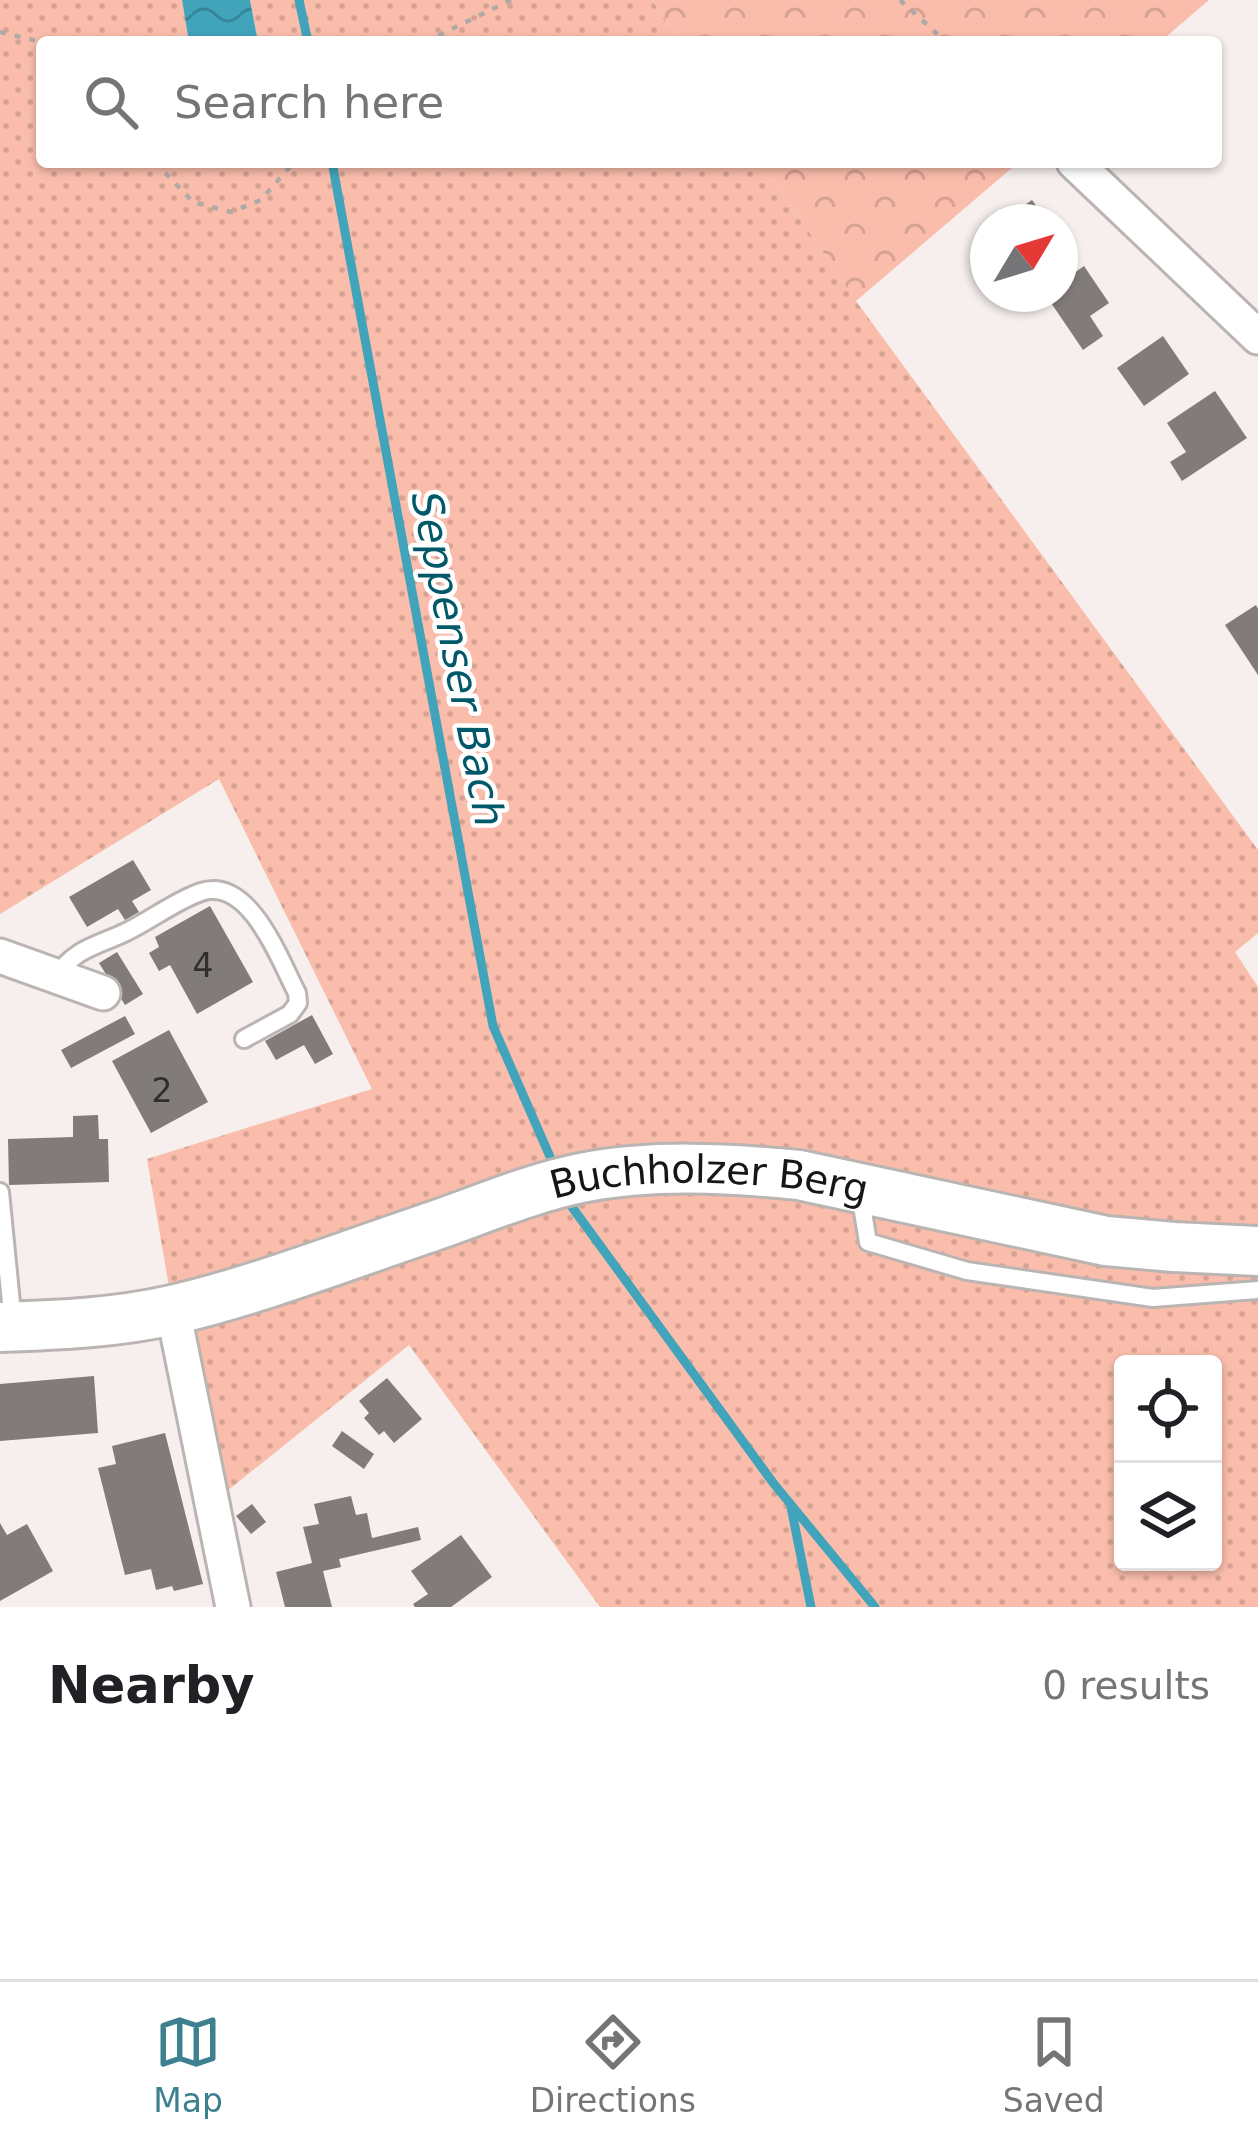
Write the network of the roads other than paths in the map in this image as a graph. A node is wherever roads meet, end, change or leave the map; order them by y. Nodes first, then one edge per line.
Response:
1 (1080, 168) edge
2 (1258, 337) edge
3 (0, 956) edge
4 (57, 976) junction
5 (104, 993) dead end
6 (244, 1039) dead end
7 (859, 1187) junction
8 (0, 1192) edge
9 (1258, 1251) edge
10 (1258, 1290) edge
11 (172, 1310) junction
12 (6, 1327) edge
13 (233, 1607) edge

1 - 2 street
3 - 4 street
4 - 5 street
4 - 6 lane
7 - 9 main road, Buchholzer Berg
7 - 10 lane
7 - 11 main road, Buchholzer Berg
8 - 12 lane
11 - 12 main road, Buchholzer Berg
11 - 13 street

